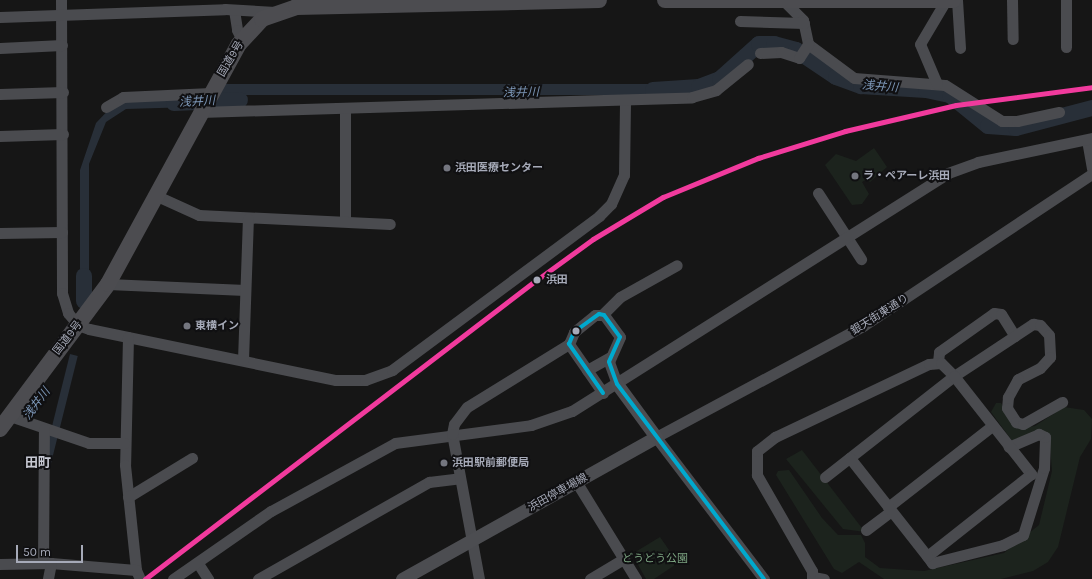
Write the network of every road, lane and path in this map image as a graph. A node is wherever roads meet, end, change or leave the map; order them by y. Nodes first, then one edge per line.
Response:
1 (61, 0) edge
2 (599, 0) edge
3 (665, 0) edge
4 (929, 0) edge
5 (946, 0) edge
6 (953, 0) edge
7 (957, 0) edge
8 (1012, 0) edge
9 (1066, 0) edge
10 (504, 1) edge
11 (784, 1) edge
12 (295, 4) edge
13 (227, 6) edge
14 (278, 12) junction
15 (62, 15) junction
16 (0, 17) edge
17 (740, 21) dead end
18 (804, 22) junction
19 (1013, 39) dead end
20 (242, 40) junction
21 (62, 45) junction
22 (1066, 47) dead end
23 (0, 48) edge
24 (960, 48) dead end
25 (804, 49) junction
26 (760, 53) dead end
27 (748, 64) dead end
28 (937, 84) junction
29 (62, 92) junction
30 (0, 94) edge
31 (625, 101) junction
32 (206, 102) junction
33 (106, 107) dead end
34 (345, 108) junction
35 (1059, 112) dead end
36 (63, 134) junction
37 (0, 136) edge
38 (1089, 139) edge
39 (1092, 169) edge
40 (1092, 174) edge
41 (818, 193) dead end
42 (157, 196) junction
43 (248, 219) junction
44 (345, 221) junction
45 (390, 224) dead end
46 (62, 232) junction
47 (0, 233) edge
48 (844, 236) junction
49 (861, 259) dead end
50 (677, 265) dead end
51 (108, 284) junction
52 (245, 290) junction
53 (602, 315) junction
54 (78, 325) junction
55 (128, 336) junction
56 (1015, 336) junction
57 (569, 344) junction
58 (610, 357) junction
59 (243, 360) junction
60 (938, 362) junction
61 (587, 370) junction
62 (954, 376) junction
63 (617, 384) junction
64 (603, 393) junction
65 (1062, 402) dead end
66 (14, 418) junction
67 (992, 426) junction
68 (0, 429) edge
69 (44, 429) junction
70 (452, 434) junction
71 (656, 437) junction
72 (124, 443) junction
73 (1009, 447) junction
74 (192, 458) dead end
75 (850, 458) junction
76 (1031, 474) junction
77 (825, 477) dead end
78 (460, 478) junction
79 (578, 483) junction
80 (1040, 484) junction
81 (128, 497) junction
82 (890, 509) junction
83 (866, 530) dead end
84 (471, 540) junction
85 (927, 556) junction
86 (623, 559) junction
87 (47, 563) junction
88 (0, 564) edge
89 (199, 565) junction
90 (138, 575) edge
91 (812, 578) edge
92 (48, 579) edge
93 (173, 579) edge
94 (208, 579) edge
95 (258, 579) edge
96 (402, 579) edge
97 (479, 579) edge
98 (590, 579) edge
99 (636, 579) edge
100 (764, 579) edge
101 (824, 579) edge

1 - 15 street
2 - 10 highway, 国道9号
3 - 11 highway
4 - 5 highway
4 - 11 highway
5 - 6 highway
5 - 28 street
7 - 24 street
8 - 19 street
9 - 22 street
10 - 12 highway, 国道9号
11 - 18 street
12 - 14 highway, 国道9号
13 - 14 street
13 - 15 street
13 - 20 street
14 - 20 highway, 国道9号
15 - 16 street
15 - 21 street
17 - 18 street
18 - 25 street
20 - 32 highway, 国道9号
21 - 23 street
21 - 29 street
25 - 26 street
25 - 28 street
27 - 31 street
28 - 35 street
29 - 30 street
29 - 36 street
31 - 34 street
31 - 59 street
32 - 33 street
32 - 34 street
32 - 42 highway, 国道9号
34 - 44 street
36 - 37 street
36 - 46 street
38 - 39 street
38 - 48 street
40 - 71 street, 銀天街東通り
41 - 48 street
42 - 43 street
42 - 51 highway, 国道9号
43 - 44 street
43 - 52 street
44 - 45 street
46 - 47 street
46 - 54 street
48 - 49 street
48 - 63 street
50 - 53 street
51 - 52 street
51 - 54 highway, 国道9号
52 - 59 street
53 - 57 street
53 - 58 street
54 - 55 street
54 - 66 highway, 国道9号
55 - 59 street
55 - 72 street
56 - 60 street
56 - 62 street
56 - 65 street
57 - 61 street
57 - 70 street
58 - 61 street
58 - 63 street
60 - 62 street
60 - 91 street
61 - 64 street
62 - 67 street
62 - 75 street
63 - 64 street
63 - 71 main road
64 - 70 street
66 - 68 highway, 国道9号
66 - 69 street
67 - 73 street
67 - 82 street
69 - 72 street
69 - 87 street
70 - 78 street
70 - 89 street
71 - 79 main road, 浜田停車場線
71 - 100 street
72 - 81 street
73 - 76 street
73 - 80 street
74 - 81 street
75 - 77 street
75 - 82 street
76 - 80 street
76 - 85 street
78 - 84 street
78 - 95 street
79 - 84 main road, 浜田停車場線
79 - 86 street
80 - 85 street
81 - 90 street
82 - 83 street
82 - 85 street
84 - 96 main road, 浜田停車場線
84 - 97 street
86 - 98 street
86 - 99 street
87 - 88 street
87 - 90 street
87 - 92 street
89 - 93 street
89 - 94 street
91 - 101 street

